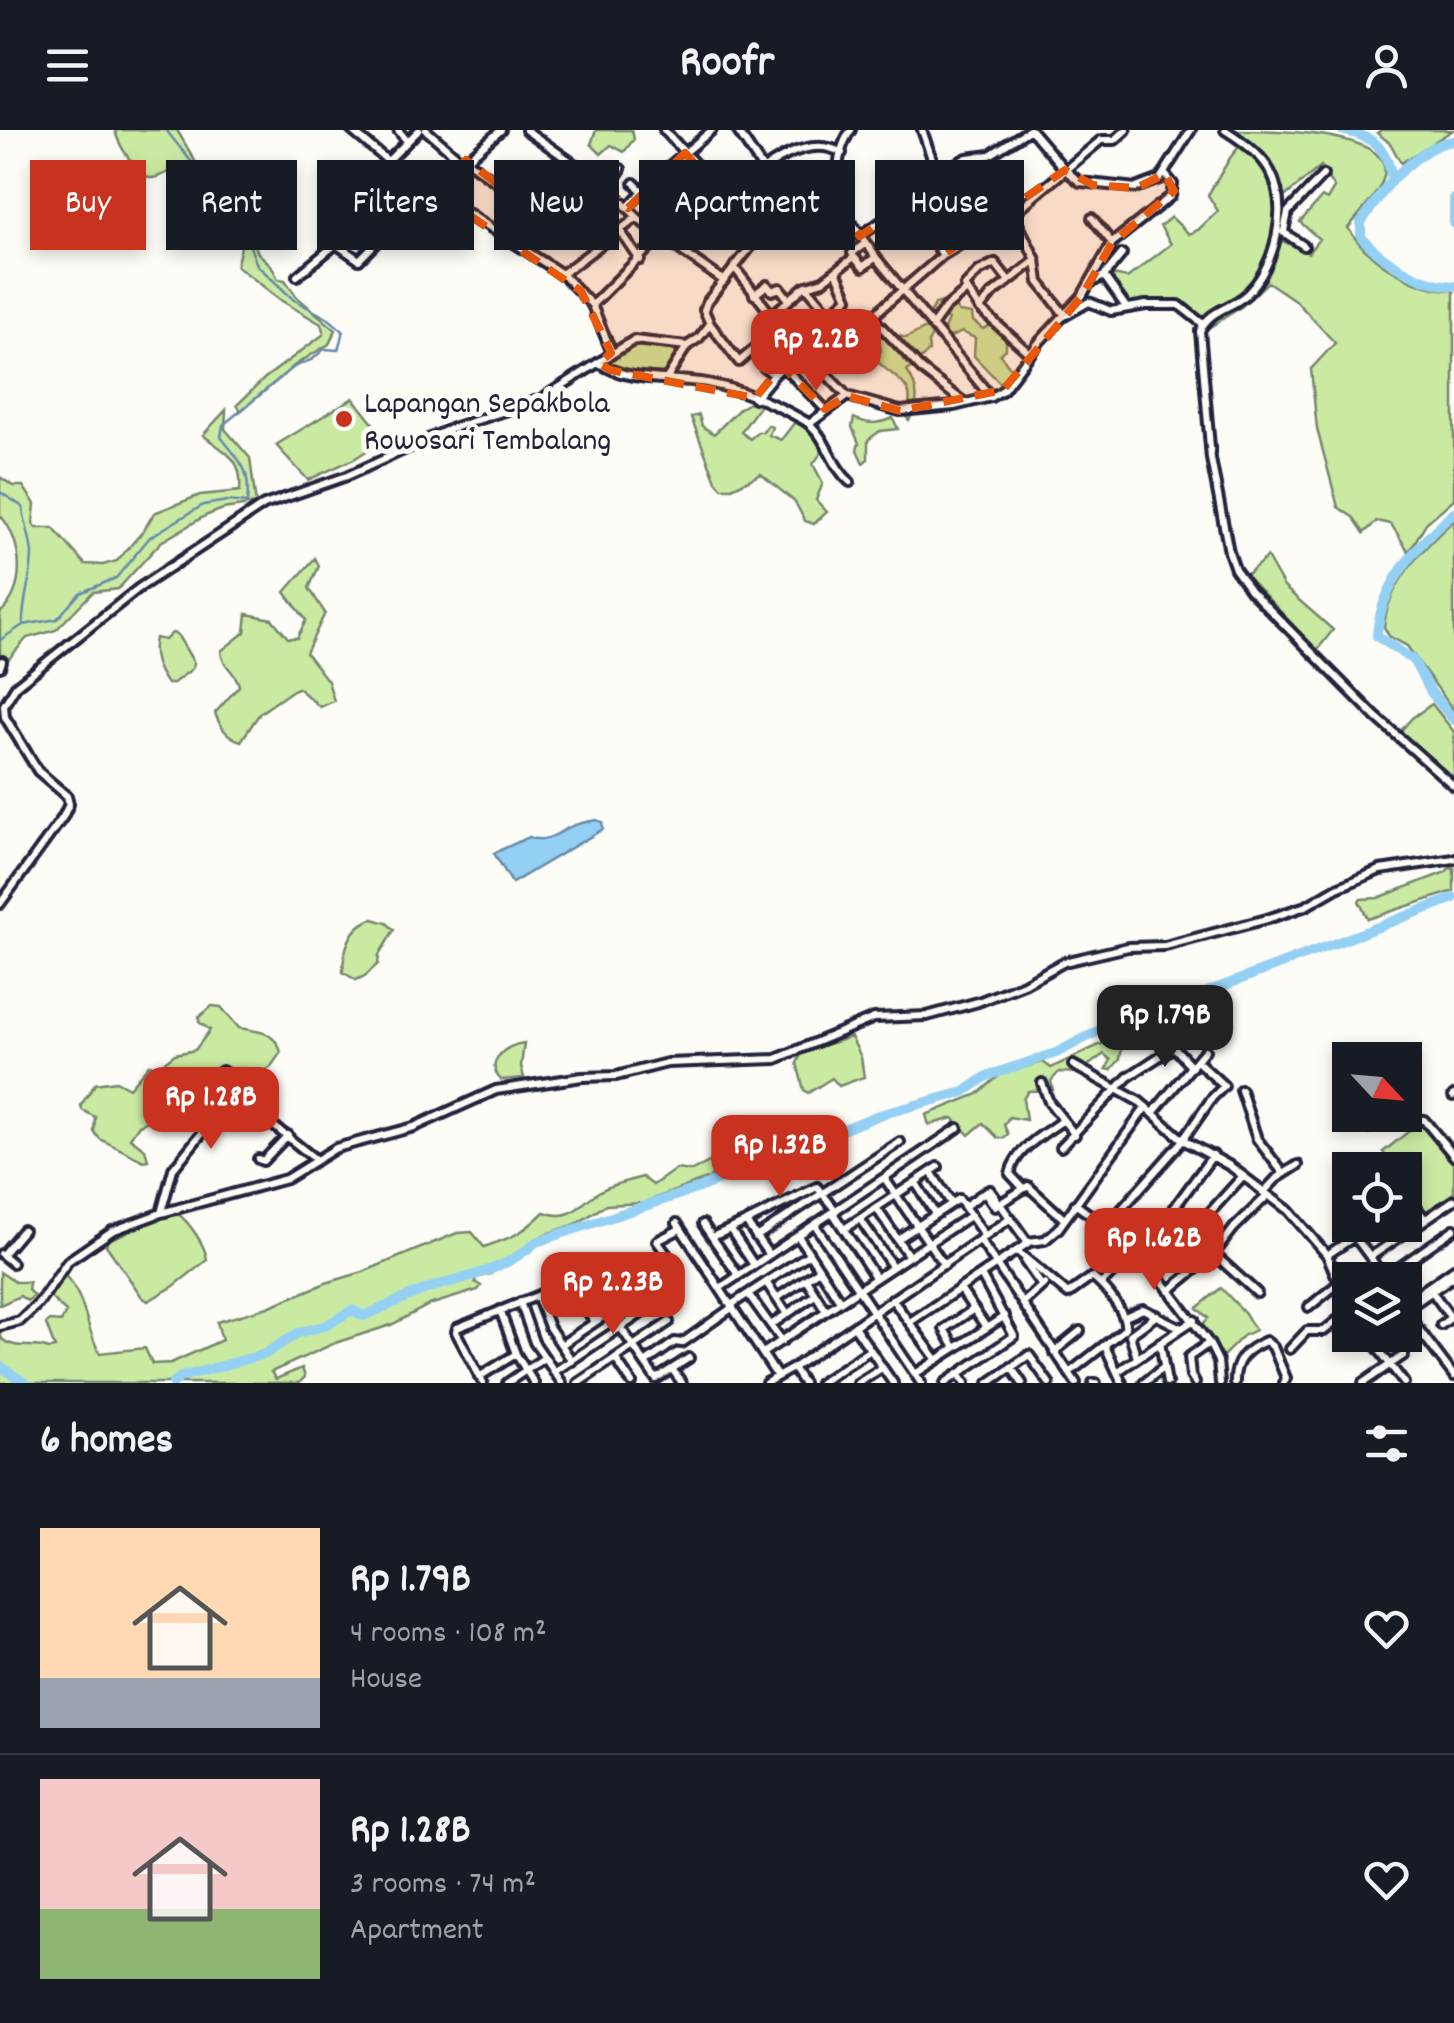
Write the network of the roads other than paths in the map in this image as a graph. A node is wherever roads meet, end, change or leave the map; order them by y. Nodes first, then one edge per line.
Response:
1 (350, 130) edge
2 (398, 130) edge
3 (422, 130) edge
4 (501, 130) edge
5 (526, 130) edge
6 (664, 130) edge
7 (712, 130) edge
8 (737, 130) edge
9 (922, 130) edge
10 (1030, 130) edge
11 (1126, 130) edge
12 (1191, 130) edge
13 (1226, 131) edge
14 (846, 132) edge
15 (407, 141) junction
16 (842, 152) junction
17 (684, 154) junction
18 (387, 160) edge
19 (389, 160) edge
20 (464, 160) edge
21 (466, 160) edge
22 (568, 160) edge
23 (678, 160) edge
24 (690, 160) edge
25 (757, 160) edge
26 (777, 160) edge
27 (841, 160) edge
28 (932, 160) edge
29 (961, 160) edge
30 (622, 169) dead end
31 (1065, 170) junction
32 (619, 173) edge
33 (1164, 174) junction
34 (1323, 175) dead end
35 (634, 183) dead end
36 (639, 188) edge
37 (639, 196) edge
38 (619, 200) edge
39 (1024, 204) edge
40 (627, 208) junction
41 (636, 218) junction
42 (1092, 218) dead end
43 (639, 220) edge
44 (875, 226) edge
45 (855, 228) edge
46 (619, 229) joint
47 (1280, 233) junction
48 (1024, 235) edge
49 (860, 236) junction
50 (1112, 243) junction
51 (866, 244) junction
52 (1304, 246) dead end
53 (329, 250) edge
54 (345, 250) edge
55 (368, 250) edge
56 (526, 250) edge
57 (592, 250) edge
58 (648, 250) edge
59 (680, 250) edge
60 (748, 250) edge
61 (939, 250) edge
62 (951, 250) edge
63 (1122, 254) dead end
64 (943, 255) junction
65 (854, 257) junction
66 (876, 257) junction
67 (640, 260) junction
68 (1036, 260) junction
69 (734, 267) junction
70 (836, 271) junction
71 (562, 274) junction
72 (297, 276) dead end
73 (1104, 276) junction
74 (724, 281) junction
75 (1009, 281) junction
76 (1090, 284) junction
77 (806, 286) junction
78 (903, 289) junction
79 (968, 290) junction
80 (754, 295) junction
81 (790, 300) junction
82 (592, 304) junction
83 (842, 305) junction
84 (1126, 307) junction
85 (980, 309) junction
86 (772, 315) junction
87 (1062, 316) junction
88 (873, 318) junction
89 (710, 324) junction
90 (1203, 324) junction
91 (782, 326) junction
92 (932, 326) junction
93 (862, 329) junction
94 (824, 330) dead end
95 (790, 335) junction
96 (687, 346) junction
97 (804, 348) junction
98 (610, 354) junction
99 (1031, 354) junction
100 (599, 362) junction
101 (822, 368) junction
102 (774, 375) junction
103 (668, 378) junction
104 (847, 396) junction
105 (991, 397) junction
106 (755, 398) junction
107 (966, 404) junction
108 (826, 409) junction
109 (809, 424) junction
110 (850, 482) dead end
111 (1454, 786) edge
112 (1454, 859) edge
113 (0, 904) edge
114 (1206, 1050) dead end
115 (1194, 1064) junction
116 (1073, 1065) dead end
117 (156, 1072) dead end
118 (1042, 1084) dead end
119 (1116, 1090) junction
120 (1241, 1090) dead end
121 (1150, 1110) junction
122 (217, 1118) junction
123 (1063, 1120) junction
124 (1422, 1120) edge
125 (958, 1128) dead end
126 (288, 1135) junction
127 (1075, 1136) junction
128 (1182, 1140) junction
129 (900, 1142) dead end
130 (1061, 1147) dead end
131 (1213, 1155) junction
132 (1454, 1156) edge
133 (258, 1159) dead end
134 (315, 1160) junction
135 (1298, 1165) dead end
136 (1283, 1173) junction
137 (1242, 1178) junction
138 (885, 1179) junction
139 (916, 1183) junction
140 (1023, 1188) junction
141 (824, 1193) junction
142 (898, 1195) junction
143 (1265, 1195) junction
144 (1454, 1200) edge
145 (951, 1203) junction
146 (1000, 1204) junction
147 (1075, 1204) junction
148 (964, 1206) junction
149 (877, 1209) junction
150 (834, 1212) junction
151 (162, 1214) junction
152 (935, 1214) junction
153 (1422, 1215) edge
154 (971, 1216) junction
155 (1011, 1218) junction
156 (1064, 1219) junction
157 (1425, 1219) junction
158 (860, 1220) junction
159 (746, 1222) junction
160 (703, 1224) dead end
161 (918, 1225) junction
162 (815, 1226) junction
163 (1106, 1227) junction
164 (730, 1229) junction
165 (844, 1229) junction
166 (1454, 1229) edge
167 (22, 1230) dead end
168 (712, 1236) junction
169 (798, 1236) junction
170 (756, 1237) junction
171 (982, 1238) junction
172 (898, 1240) junction
173 (928, 1242) junction
174 (1028, 1242) junction
175 (1347, 1242) edge
176 (1359, 1242) edge
177 (1135, 1251) junction
178 (665, 1252) junction
179 (1018, 1252) junction
180 (1, 1254) edge
181 (808, 1254) junction
182 (1214, 1254) junction
183 (770, 1255) junction
184 (908, 1255) junction
185 (1327, 1255) junction
186 (1370, 1257) junction
187 (649, 1262) junction
188 (1373, 1262) edge
189 (1408, 1262) edge
190 (12, 1263) dead end
191 (998, 1264) junction
192 (754, 1265) junction
193 (944, 1265) junction
194 (1150, 1265) junction
195 (1332, 1265) edge
196 (892, 1266) junction
197 (605, 1269) dead end
198 (819, 1270) junction
199 (680, 1272) dead end
200 (1454, 1273) edge
201 (738, 1275) junction
202 (981, 1275) junction
203 (876, 1277) junction
204 (806, 1279) junction
205 (766, 1282) junction
206 (1045, 1282) junction
207 (1101, 1284) junction
208 (616, 1285) junction
209 (720, 1288) junction
210 (858, 1289) junction
211 (960, 1289) junction
212 (1332, 1289) edge
213 (1430, 1289) junction
214 (1169, 1291) junction
215 (1256, 1293) dead end
216 (748, 1295) junction
217 (815, 1295) junction
218 (1422, 1295) edge
219 (537, 1296) junction
220 (777, 1298) junction
221 (892, 1299) junction
222 (840, 1301) junction
223 (520, 1302) junction
224 (1024, 1302) junction
225 (732, 1306) junction
226 (1310, 1307) dead end
227 (974, 1309) junction
228 (500, 1310) junction
229 (826, 1310) junction
230 (544, 1312) junction
231 (610, 1312) junction
232 (872, 1313) junction
233 (787, 1314) junction
234 (1157, 1315) junction
235 (1005, 1316) junction
236 (1125, 1317) junction
237 (1452, 1317) edge
238 (636, 1318) junction
239 (1194, 1320) junction
240 (595, 1322) junction
241 (668, 1322) dead end
242 (910, 1322) junction
243 (771, 1324) junction
244 (1332, 1324) edge
245 (1440, 1325) dead end
246 (0, 1326) edge
247 (854, 1326) junction
248 (986, 1327) junction
249 (620, 1328) junction
250 (1181, 1328) junction
251 (1080, 1331) dead end
252 (1127, 1332) junction
253 (1422, 1332) edge
254 (782, 1341) junction
255 (1160, 1342) junction
256 (1209, 1343) junction
257 (561, 1345) junction
258 (633, 1345) junction
259 (1105, 1346) junction
260 (956, 1348) junction
261 (870, 1350) junction
262 (1290, 1350) dead end
263 (1054, 1352) junction
264 (1383, 1352) edge
265 (763, 1353) junction
266 (516, 1354) junction
267 (1404, 1355) dead end
268 (544, 1358) junction
269 (615, 1358) junction
270 (688, 1358) dead end
271 (1136, 1358) junction
272 (937, 1360) junction
273 (572, 1361) junction
274 (645, 1363) junction
275 (1392, 1364) junction
276 (1164, 1367) junction
277 (793, 1368) junction
278 (882, 1368) junction
279 (1011, 1368) junction
280 (672, 1369) junction
281 (526, 1371) junction
282 (554, 1372) junction
283 (1117, 1372) junction
284 (1069, 1373) junction
285 (833, 1374) junction
286 (915, 1374) junction
287 (959, 1374) junction
288 (777, 1376) junction
289 (1454, 1376) edge
290 (481, 1380) edge
291 (658, 1381) edge
292 (862, 1382) edge
293 (991, 1382) edge
294 (507, 1383) edge
295 (534, 1383) edge
296 (562, 1383) edge
297 (578, 1383) edge
298 (632, 1383) edge
299 (682, 1383) edge
300 (766, 1383) edge
301 (803, 1383) edge
302 (820, 1383) edge
303 (838, 1383) edge
304 (893, 1383) edge
305 (921, 1383) edge
306 (945, 1383) edge
307 (965, 1383) edge
308 (1022, 1383) edge
309 (1049, 1383) edge
310 (1076, 1383) edge
311 (1122, 1383) edge
312 (1144, 1383) edge
313 (1167, 1383) edge
314 (1195, 1383) edge
315 (1220, 1383) edge
316 (1235, 1383) edge
317 (1284, 1383) edge
318 (1363, 1383) edge
319 (1404, 1383) edge

1 - 18 street
2 - 15 street
3 - 15 street
3 - 20 street
4 - 21 street
5 - 22 street
6 - 17 street
7 - 17 street
8 - 25 street
9 - 28 street
10 - 29 street
10 - 31 street
11 - 31 street
12 - 33 street
13 - 47 street
14 - 16 street
15 - 19 street
16 - 26 street
16 - 27 street
17 - 23 street
17 - 24 street
30 - 32 street
31 - 33 street
31 - 39 street
33 - 50 street
34 - 47 street
35 - 36 street
37 - 40 street
38 - 40 street
40 - 41 street
41 - 43 street
41 - 46 street
42 - 50 street
44 - 49 street
45 - 49 street
46 - 67 street
47 - 52 street
47 - 90 street
48 - 68 street
49 - 51 street
50 - 76 street
51 - 65 street
51 - 66 street
53 - 72 street
54 - 55 street
56 - 71 street
57 - 71 street
58 - 67 street
59 - 74 street
60 - 69 street
61 - 64 street
62 - 64 street
63 - 73 street
64 - 78 street
65 - 66 street
65 - 70 street
66 - 78 street
67 - 82 street
68 - 75 street
68 - 87 street
69 - 74 street
69 - 80 street
70 - 77 street
70 - 83 street
71 - 82 street
73 - 76 street
73 - 84 street
74 - 89 street
75 - 79 street
75 - 85 street
76 - 87 street
77 - 81 street
77 - 83 street
78 - 88 street
78 - 92 street
79 - 85 street
79 - 92 street
80 - 81 street
80 - 86 street
81 - 86 street
82 - 98 street
83 - 93 street
84 - 87 street
84 - 90 street
85 - 99 street
86 - 91 street
87 - 99 street
88 - 93 street
88 - 107 street
89 - 91 street
89 - 96 street
90 - 111 street
91 - 95 street
92 - 105 street
93 - 101 street
94 - 97 street
95 - 97 street
95 - 102 street
96 - 98 street
96 - 103 street
97 - 101 street
98 - 100 street
99 - 105 street
100 - 103 street
100 - 113 street
101 - 104 street
102 - 106 street
102 - 108 street
103 - 106 street
104 - 107 street
104 - 108 street
105 - 107 street
106 - 109 street
108 - 109 street
109 - 110 street
112 - 134 street
114 - 115 street
115 - 119 street
115 - 121 street
115 - 128 street
116 - 119 street
117 - 122 street
118 - 123 street
119 - 121 street
119 - 127 street
120 - 136 street
121 - 128 street
121 - 147 street
122 - 126 street
122 - 151 street
123 - 127 street
123 - 140 street
124 - 132 street
125 - 138 street
126 - 133 street
126 - 134 street
127 - 130 street
128 - 131 street
128 - 163 street
129 - 141 street
131 - 137 street
131 - 177 street
134 - 151 street
135 - 136 street
136 - 143 street
137 - 143 street
137 - 194 street
138 - 142 street
138 - 150 street
139 - 142 street
139 - 145 street
139 - 152 street
140 - 146 street
140 - 156 street
141 - 150 street
141 - 159 street
141 - 170 street
142 - 149 street
142 - 161 street
143 - 182 street
143 - 185 street
144 - 157 street
145 - 148 street
145 - 152 street
146 - 148 street
146 - 155 street
147 - 156 street
147 - 163 street
148 - 154 street
149 - 158 street
149 - 172 street
150 - 162 street
150 - 165 street
151 - 246 street
152 - 161 street
153 - 157 street
154 - 171 street
154 - 173 street
155 - 171 street
155 - 174 street
156 - 174 street
157 - 186 street
158 - 165 street
158 - 196 street
159 - 164 street
159 - 170 street
160 - 168 street
161 - 172 street
161 - 173 street
162 - 169 street
162 - 210 street
163 - 177 street
164 - 168 street
164 - 192 street
165 - 203 street
166 - 189 street
167 - 180 street
168 - 201 street
169 - 181 street
169 - 183 street
170 - 183 street
171 - 191 street
171 - 193 street
172 - 184 street
173 - 184 street
173 - 193 street
174 - 179 street
175 - 185 street
176 - 186 street
177 - 194 street
177 - 207 street
178 - 187 street
178 - 199 street
178 - 209 street
179 - 191 street
179 - 206 street
180 - 190 street
181 - 198 street
181 - 205 street
182 - 214 street
182 - 215 street
183 - 192 street
184 - 196 street
185 - 195 street
186 - 188 street
187 - 208 street
187 - 238 street
191 - 202 street
191 - 224 street
192 - 201 street
193 - 221 street
194 - 214 street
196 - 203 street
197 - 208 street
198 - 204 street
198 - 222 street
200 - 213 street
201 - 209 street
202 - 211 street
202 - 235 street
203 - 210 street
204 - 217 street
204 - 220 street
205 - 216 street
205 - 220 street
206 - 207 street
206 - 224 street
207 - 236 street
208 - 238 street
209 - 225 street
210 - 222 street
210 - 232 street
211 - 227 street
211 - 242 street
212 - 226 street
213 - 218 street
213 - 237 street
214 - 239 street
216 - 225 street
216 - 243 street
217 - 229 street
217 - 233 street
219 - 223 street
219 - 230 street
219 - 231 street
220 - 233 street
221 - 232 street
221 - 242 street
222 - 229 street
223 - 228 street
223 - 268 street
224 - 263 street
225 - 265 street
225 - 274 street
227 - 248 street
227 - 260 street
228 - 266 street
228 - 290 street
229 - 254 street
230 - 240 street
230 - 257 street
231 - 240 street
231 - 249 street
232 - 247 street
232 - 286 street
233 - 243 street
234 - 236 street
234 - 250 street
234 - 252 street
235 - 248 street
235 - 287 street
236 - 252 street
237 - 245 street
238 - 249 street
239 - 250 street
239 - 256 street
240 - 257 street
241 - 258 street
242 - 272 street
243 - 254 street
244 - 262 street
247 - 261 street
247 - 277 street
248 - 260 street
249 - 258 street
249 - 273 street
250 - 255 street
251 - 263 street
252 - 259 street
252 - 271 street
253 - 289 street
254 - 265 street
255 - 271 street
255 - 276 street
256 - 314 street
256 - 315 street
257 - 273 street
258 - 269 street
258 - 274 street
259 - 283 street
259 - 284 street
260 - 272 street
261 - 278 street
261 - 285 street
263 - 284 street
264 - 275 street
265 - 288 street
266 - 281 street
266 - 290 street
267 - 275 street
268 - 281 street
268 - 282 street
269 - 297 street
269 - 298 street
270 - 280 street
271 - 283 street
272 - 286 street
273 - 282 street
274 - 291 street
275 - 318 street
275 - 319 street
276 - 312 street
276 - 313 street
277 - 288 street
277 - 301 street
278 - 292 street
278 - 304 street
279 - 293 street
279 - 308 street
279 - 309 street
280 - 291 street
280 - 299 street
281 - 294 street
281 - 295 street
282 - 296 street
283 - 311 street
284 - 310 street
285 - 302 street
285 - 303 street
286 - 305 street
287 - 306 street
287 - 307 street
288 - 300 street
316 - 317 street

